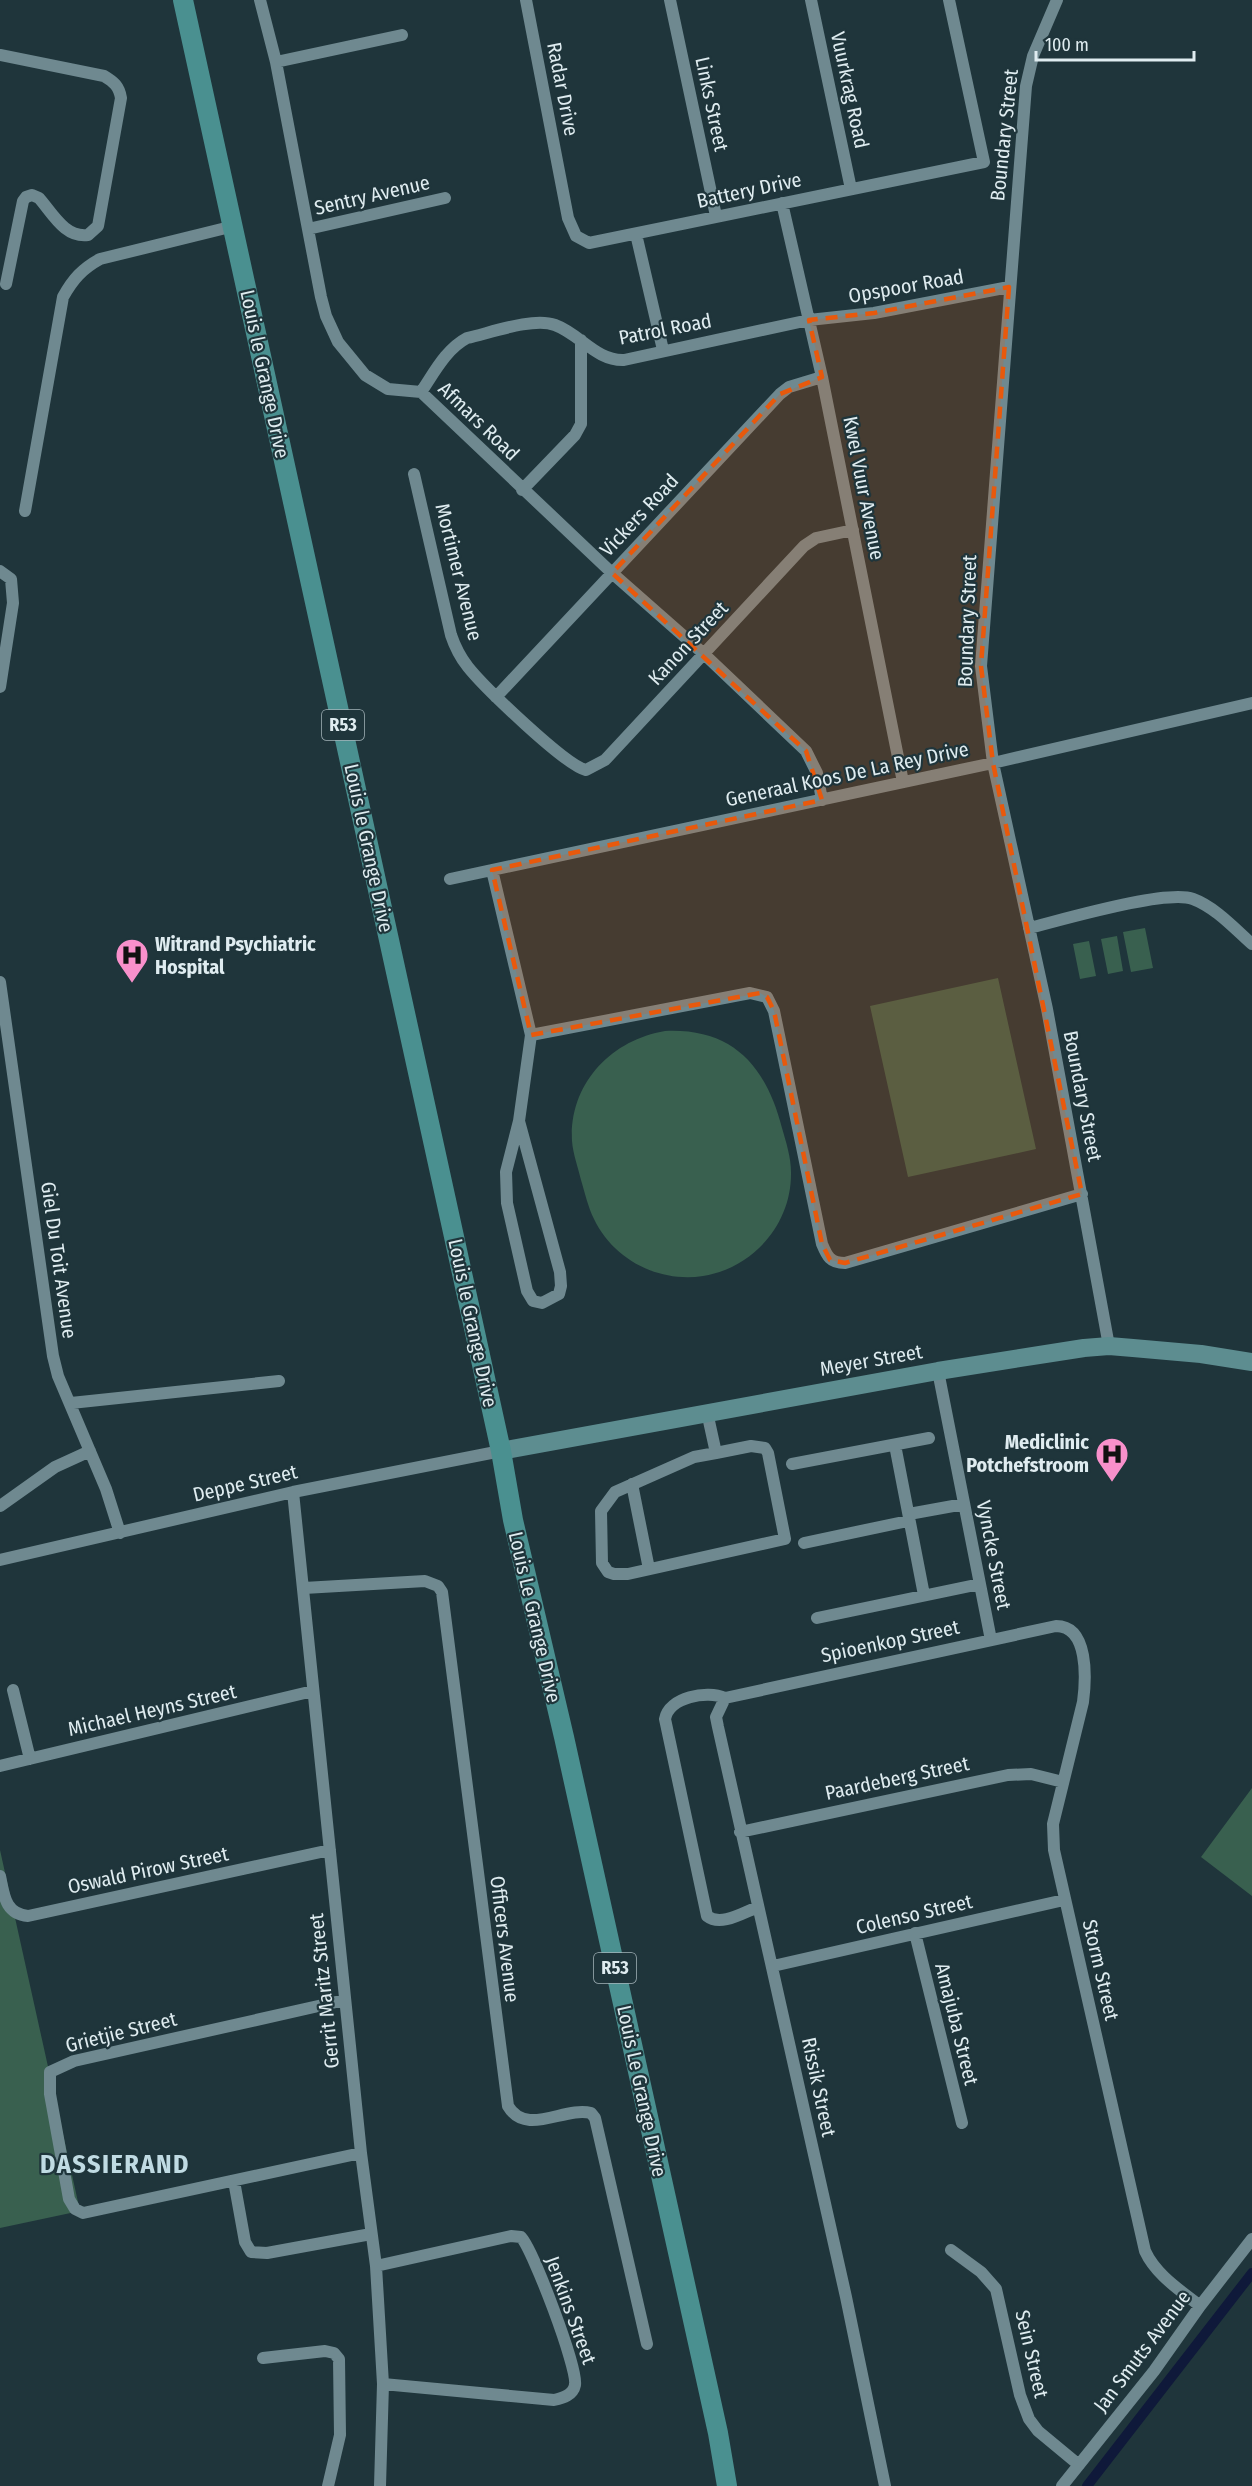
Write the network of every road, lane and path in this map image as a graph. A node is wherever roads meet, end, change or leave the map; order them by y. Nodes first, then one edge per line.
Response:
1 (183, 0) edge
2 (260, 0) edge
3 (526, 0) edge
4 (670, 0) edge
5 (811, 0) edge
6 (949, 0) edge
7 (1056, 0) edge
8 (402, 35) dead end
9 (0, 55) edge
10 (276, 62) junction
11 (561, 186) joint
12 (851, 189) junction
13 (445, 198) dead end
14 (782, 203) junction
15 (716, 216) junction
16 (234, 226) junction
17 (308, 229) junction
18 (636, 234) junction
19 (6, 284) dead end
20 (1009, 287) junction
21 (809, 320) junction
22 (581, 340) junction
23 (663, 350) junction
24 (822, 377) junction
25 (421, 392) junction
26 (414, 474) dead end
27 (522, 490) junction
28 (25, 511) dead end
29 (853, 530) junction
30 (0, 571) edge
31 (612, 573) junction
32 (704, 654) junction
33 (0, 687) edge
34 (496, 697) junction
35 (1252, 703) edge
36 (555, 749) joint
37 (993, 763) junction
38 (903, 782) junction
39 (822, 800) junction
40 (492, 870) junction
41 (450, 879) dead end
42 (1029, 928) junction
43 (1252, 944) edge
44 (0, 981) edge
45 (531, 1035) junction
46 (519, 1121) junction
47 (1082, 1194) junction
48 (1109, 1346) junction
49 (1252, 1362) edge
50 (938, 1371) junction
51 (279, 1381) dead end
52 (71, 1403) junction
53 (707, 1412) junction
54 (929, 1438) dead end
55 (895, 1445) junction
56 (90, 1451) junction
57 (501, 1451) junction
58 (716, 1453) junction
59 (792, 1464) dead end
60 (632, 1484) junction
61 (292, 1491) junction
62 (964, 1504) junction
63 (0, 1506) edge
64 (909, 1518) junction
65 (120, 1533) junction
66 (804, 1543) dead end
67 (0, 1560) edge
68 (649, 1569) junction
69 (980, 1584) junction
70 (304, 1588) junction
71 (924, 1595) junction
72 (817, 1618) dead end
73 (1065, 1626) joint
74 (991, 1640) junction
75 (13, 1690) dead end
76 (313, 1691) junction
77 (724, 1698) junction
78 (30, 1759) junction
79 (0, 1766) edge
80 (1063, 1782) junction
81 (740, 1832) junction
82 (330, 1850) junction
83 (0, 1876) edge
84 (1064, 1900) junction
85 (758, 1907) junction
86 (915, 1933) junction
87 (773, 1966) junction
88 (345, 2000) junction
89 (962, 2123) dead end
90 (361, 2153) junction
91 (234, 2181) junction
92 (371, 2234) junction
93 (1252, 2239) edge
94 (951, 2250) dead end
95 (376, 2266) junction
96 (1200, 2306) junction
97 (647, 2344) dead end
98 (263, 2358) dead end
99 (384, 2384) junction
100 (1079, 2465) junction
101 (328, 2486) edge
102 (380, 2486) edge
103 (727, 2486) edge
104 (885, 2486) edge
105 (1062, 2486) edge

1 - 16 main road, Louis le Grange Drive / R53
2 - 10 street, Afmars Road
3 - 11 street, Radar Drive
4 - 15 street, Links Street
5 - 12 street, Vuurkrag Road
6 - 12 street, Battery Drive
7 - 20 street, Boundary Street
8 - 10 street
9 - 19 street
10 - 17 street, Afmars Road
11 - 18 street, Battery Drive
12 - 14 street, Battery Drive
13 - 17 street, Sentry Avenue
14 - 15 street, Battery Drive
14 - 21 street, Kwel Vuur Avenue
15 - 18 street, Battery Drive
16 - 28 street
16 - 57 main road, Louis le Grange Drive / R53
17 - 25 street, Afmars Road
18 - 23 street
20 - 21 street, Opspoor Road
20 - 37 street, Boundary Street
21 - 23 street, Patrol Road
21 - 24 street, Kwel Vuur Avenue
22 - 23 street, Patrol Road
22 - 25 street, Patrol Road
22 - 27 street
24 - 29 street, Kwel Vuur Avenue
24 - 31 street, Vickers Road
25 - 27 street, Afmars Road
26 - 34 street, Mortimer Avenue
27 - 31 street, Afmars Road
29 - 32 street, Kanon Street
29 - 38 street, Kwel Vuur Avenue
30 - 33 street
31 - 32 street, Afmars Road
31 - 34 street, Vickers Road
32 - 36 street, Kanon Street
32 - 39 street, Afmars Road
34 - 36 street, Mortimer Avenue
35 - 37 street, Generaal Koos De La Rey Drive
37 - 38 street, Generaal Koos De La Rey Drive
37 - 42 street, Boundary Street
38 - 39 street, Generaal Koos De La Rey Drive
39 - 40 street, Generaal Koos De La Rey Drive
40 - 41 street, Generaal Koos De La Rey Drive
40 - 45 street
42 - 43 street
42 - 47 street, Boundary Street
44 - 52 street, Giel Du Toit Avenue
45 - 46 street
45 - 47 street
46 - 46 street
47 - 48 street, Boundary Street
48 - 49 street, Meyer Street
48 - 50 street, Meyer Street
50 - 53 street, Meyer Street
50 - 62 street, Vyncke Street
51 - 52 street
52 - 56 street, Giel Du Toit Avenue
53 - 57 street, Meyer Street
53 - 58 street
54 - 55 street
55 - 59 street
55 - 64 street
56 - 63 street
56 - 65 street, Giel Du Toit Avenue
57 - 61 street, Deppe Street
57 - 103 main road, Louis Le Grange Drive / R53
58 - 60 street
58 - 68 street
60 - 68 street
60 - 68 street
61 - 65 street, Deppe Street
61 - 70 street, Gerrit Maritz Street
62 - 64 street
62 - 69 street, Vyncke Street
64 - 66 street
64 - 71 street
65 - 67 street, Deppe Street
69 - 71 street
69 - 74 street, Vyncke Street
70 - 76 street, Gerrit Maritz Street
70 - 97 street, Officers Avenue
71 - 72 street
73 - 74 street, Spioenkop Street
73 - 80 street, Storm Street
74 - 77 street, Spioenkop Street
75 - 78 street
76 - 78 street, Michael Heyns Street
76 - 82 street, Gerrit Maritz Street
77 - 81 street, Rissik Street
77 - 85 street, Spioenkop Street
78 - 79 street, Michael Heyns Street
80 - 81 street, Paardeberg Street
80 - 84 street, Storm Street
81 - 85 street, Rissik Street
82 - 83 street, Oswald Pirow Street
82 - 88 street, Gerrit Maritz Street
84 - 86 street, Colenso Street
84 - 96 street, Storm Street
85 - 87 street, Rissik Street
86 - 87 street, Colenso Street
86 - 89 street, Amajuba Street
87 - 104 street, Rissik Street
88 - 90 street, Gerrit Maritz Street
88 - 91 street, Grietjie Street
90 - 91 street, Grietjie Street
90 - 92 street, Gerrit Maritz Street
91 - 92 street
92 - 95 street, Gerrit Maritz Street
93 - 96 street, Jan Smuts Avenue
94 - 100 street, Sein Street
95 - 99 street, Gerrit Maritz Street
95 - 99 street, Jenkins Street
96 - 100 street, Jan Smuts Avenue
98 - 101 street
99 - 102 street, Gerrit Maritz Street
100 - 105 street, Jan Smuts Avenue

